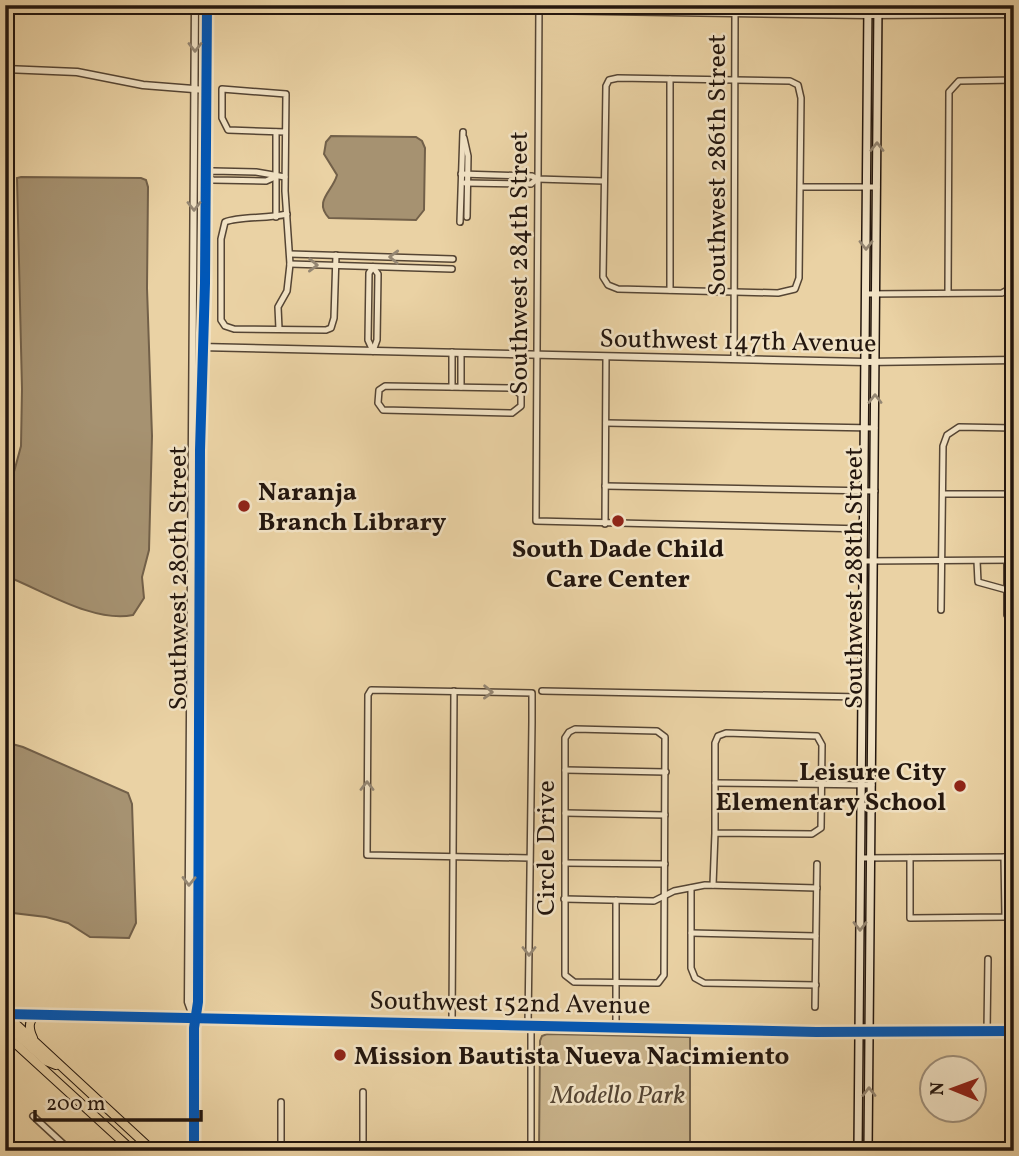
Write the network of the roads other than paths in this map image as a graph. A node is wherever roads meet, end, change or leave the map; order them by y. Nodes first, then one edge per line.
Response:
1 (195, 5) edge
2 (201, 5) edge
3 (207, 5) edge
4 (868, 5) edge
5 (878, 5) edge
6 (946, 5) edge
7 (1009, 5) edge
8 (539, 8) edge
9 (605, 8) edge
10 (736, 12) junction
11 (1014, 14) edge
12 (868, 15) junction
13 (878, 15) junction
14 (946, 15) junction
15 (1014, 31) edge
16 (5, 69) edge
17 (670, 79) junction
18 (736, 80) junction
19 (1014, 80) edge
20 (194, 89) junction
21 (206, 90) junction
22 (276, 132) junction
23 (285, 132) junction
24 (461, 174) junction
25 (468, 174) junction
26 (194, 175) junction
27 (205, 176) junction
28 (275, 177) junction
29 (285, 177) junction
30 (537, 180) junction
31 (604, 181) junction
32 (460, 183) junction
33 (468, 183) junction
34 (801, 187) junction
35 (866, 187) junction
36 (877, 187) junction
37 (287, 214) junction
38 (276, 217) junction
39 (467, 217) dead end
40 (460, 222) dead end
41 (1014, 253) edge
42 (290, 254) junction
43 (336, 256) junction
44 (374, 256) junction
45 (453, 258) dead end
46 (290, 264) junction
47 (336, 266) junction
48 (373, 267) junction
49 (452, 269) dead end
50 (670, 290) junction
51 (735, 291) junction
52 (948, 293) junction
53 (204, 294) junction
54 (866, 294) junction
55 (876, 294) junction
56 (194, 295) junction
57 (279, 329) junction
58 (194, 347) junction
59 (203, 347) junction
60 (373, 351) junction
61 (452, 352) junction
62 (461, 353) junction
63 (537, 355) junction
64 (606, 357) junction
65 (734, 359) junction
66 (1014, 360) edge
67 (865, 362) junction
68 (876, 362) junction
69 (5, 387) edge
70 (452, 387) junction
71 (461, 387) junction
72 (5, 413) edge
73 (606, 423) junction
74 (864, 428) junction
75 (875, 428) junction
76 (1014, 428) edge
77 (606, 486) junction
78 (864, 491) junction
79 (874, 491) junction
80 (943, 494) junction
81 (1014, 494) edge
82 (605, 523) junction
83 (864, 529) junction
84 (1010, 560) edge
85 (864, 561) junction
86 (874, 561) junction
87 (942, 561) junction
88 (977, 561) junction
89 (192, 574) junction
90 (200, 574) junction
91 (1007, 590) junction
92 (941, 610) dead end
93 (200, 625) junction
94 (1014, 625) edge
95 (191, 626) junction
96 (200, 689) junction
97 (191, 690) junction
98 (454, 691) junction
99 (542, 691) dead end
100 (862, 697) junction
101 (191, 761) junction
102 (199, 761) junction
103 (565, 770) junction
104 (666, 772) junction
105 (715, 783) junction
106 (822, 785) junction
107 (862, 785) junction
108 (872, 785) junction
109 (565, 813) junction
110 (665, 816) junction
111 (715, 833) junction
112 (190, 852) junction
113 (199, 852) junction
114 (453, 856) junction
115 (1004, 857) junction
116 (1014, 857) edge
117 (530, 858) junction
118 (861, 858) junction
119 (871, 858) junction
120 (910, 858) junction
121 (565, 863) junction
122 (665, 864) junction
123 (817, 864) dead end
124 (713, 885) junction
125 (691, 888) junction
126 (817, 888) junction
127 (665, 895) junction
128 (564, 899) junction
129 (616, 900) junction
130 (189, 907) junction
131 (198, 907) junction
132 (691, 933) junction
133 (816, 936) junction
134 (189, 956) junction
135 (198, 956) junction
136 (988, 959) dead end
137 (615, 983) junction
138 (816, 985) junction
139 (815, 1007) dead end
140 (5, 1014) edge
141 (40, 1014) junction
142 (194, 1018) junction
143 (5, 1024) edge
144 (452, 1024) junction
145 (530, 1025) junction
146 (616, 1027) junction
147 (987, 1031) junction
148 (1014, 1031) edge
149 (859, 1032) junction
150 (869, 1032) junction
151 (5, 1034) edge
152 (34, 1041) junction
153 (62, 1067) junction
154 (363, 1092) dead end
155 (281, 1102) dead end
156 (33, 1116) dead end
157 (859, 1127) junction
158 (869, 1127) junction
159 (130, 1150) edge
160 (71, 1151) edge
161 (142, 1151) edge
162 (153, 1151) edge
163 (194, 1151) edge
164 (281, 1151) edge
165 (363, 1151) edge
166 (531, 1151) edge
167 (858, 1151) edge
168 (869, 1151) edge

1 -> 20 street, Southwest 280th Street
2 - 3 street
3 - 8 street
3 - 21 street, Southwest 280th Street
4 - 12 main road, Southwest 288th Street
5 - 13 main road, Southwest 288th Street
6 - 14 street
7 - 11 street
8 - 9 street
8 - 30 street, Southwest 284th Street
9 - 10 street
10 - 12 street
10 - 18 street, Southwest 286th Street
11 - 14 street
11 - 15 street
12 - 13 street
12 - 35 main road, Southwest 288th Street
13 - 14 street
36 -> 13 main road, Southwest 288th Street
16 - 20 street
17 - 18 street
17 - 31 street
17 - 50 street
18 - 34 street
18 - 51 street, Southwest 286th Street
19 - 52 street
20 - 21 street
20 - 26 street, Southwest 280th Street
21 - 27 street, Southwest 280th Street
22 - 23 street
22 - 23 street
22 - 28 street
23 - 29 street
24 - 25 street
24 - 25 street
24 - 32 street
25 - 30 street
25 - 33 street
26 - 27 street
26 -> 56 street, Southwest 280th Street
27 - 28 street
27 - 53 street, Southwest 280th Street
28 - 29 street
28 - 38 street
29 - 37 street
30 - 31 street
30 - 33 street
30 - 63 street, Southwest 284th Street
31 - 50 street
32 - 33 street
32 - 40 street
33 - 39 street
34 - 35 street
34 - 51 street
35 - 36 street
35 -> 54 main road, Southwest 288th Street
36 - 55 main road, Southwest 288th Street
37 - 38 street
37 - 42 street
38 - 57 street
41 - 52 street
42 - 43 street
42 - 46 street
43 - 44 street
43 - 47 street
45 -> 44 street
44 - 48 street
46 -> 47 street
46 - 57 street
47 - 48 street
47 - 57 street
48 - 49 street
48 - 60 street
50 - 51 street
51 - 65 street, Southwest 286th Street
52 - 55 street
53 - 56 street
53 - 59 street, Southwest 280th Street
54 - 55 street
54 - 67 main road, Southwest 288th Street
55 - 68 main road, Southwest 288th Street
56 - 58 street, Southwest 280th Street
58 - 59 street, Southwest 147th Avenue
58 - 89 street, Southwest 280th Street
59 - 60 street, Southwest 147th Avenue
59 - 90 street, Southwest 280th Street
60 - 61 street, Southwest 147th Avenue
61 - 62 street, Southwest 147th Avenue
61 - 70 street
62 - 63 street, Southwest 147th Avenue
62 - 71 street
63 - 64 street, Southwest 147th Avenue
63 - 82 street, Southwest 284th Street
64 - 65 street, Southwest 147th Avenue
64 - 73 street
65 - 67 street, Southwest 147th Avenue
66 - 68 street, Southwest 147th Avenue
67 - 68 street, Southwest 147th Avenue
67 - 74 main road, Southwest 288th Street
75 -> 68 main road, Southwest 288th Street
69 - 72 street
70 - 71 street
70 - 71 street
73 - 74 street
73 - 77 street
74 - 75 street
74 - 78 main road, Southwest 288th Street
75 - 79 main road, Southwest 288th Street
76 - 80 street
77 - 78 street
77 - 82 street
78 - 79 street
78 - 83 main road, Southwest 288th Street
79 - 86 main road, Southwest 288th Street
80 - 81 street
80 - 87 street
82 - 83 street
83 - 85 main road, Southwest 288th Street
84 - 88 street
84 - 91 street
85 - 86 street
85 - 100 main road, Southwest 288th Street
86 - 87 street
86 - 108 main road, Southwest 288th Street
87 - 88 street
87 - 92 street
88 - 91 street
89 - 90 street
89 - 95 street, Southwest 280th Street
90 - 93 street, Southwest 280th Street
91 - 94 street
93 - 95 street
93 - 96 street, Southwest 280th Street
95 - 97 street, Southwest 280th Street
96 - 97 street
96 - 102 street, Southwest 280th Street
97 - 101 street, Southwest 280th Street
98 - 114 street
114 -> 98 street
98 -> 117 street
99 - 100 street
100 - 107 main road, Southwest 288th Street
101 - 102 street
101 - 112 street, Southwest 280th Street
102 - 113 street, Southwest 280th Street
103 - 104 street
103 - 104 street, Circle Drive
103 - 109 street, Circle Drive
104 - 110 street, Circle Drive
105 - 106 street
105 - 106 street
105 - 111 street
106 - 107 street
106 - 111 street
107 - 108 street
107 - 118 main road, Southwest 288th Street
108 - 119 main road, Southwest 288th Street
109 - 110 street
109 - 121 street, Circle Drive
110 - 122 street, Circle Drive
111 - 124 street
112 - 113 street
112 -> 130 street, Southwest 280th Street
113 - 131 street, Southwest 280th Street
114 - 117 street
114 - 144 street
115 - 116 street
115 - 120 street
115 - 120 street
117 -> 145 street
118 - 119 street
118 -> 149 main road, Southwest 288th Street
119 - 120 street
119 - 150 main road, Southwest 288th Street
121 - 122 street
121 - 128 street, Circle Drive
122 - 127 street, Circle Drive
123 - 126 street
124 - 125 street
124 - 126 street
125 - 127 street
125 - 132 street
126 - 133 street
127 - 129 street
127 - 137 street, Circle Drive
128 - 129 street
128 - 137 street, Circle Drive
129 - 137 street
130 - 131 street
130 - 134 street, Southwest 280th Street
131 - 135 street, Southwest 280th Street
132 - 133 street
132 - 138 street
133 - 138 street
134 - 135 street
134 - 142 street, Southwest 280th Street
135 - 142 street, Southwest 280th Street
136 - 147 street
137 - 146 street
138 - 139 street
140 - 141 street, Southwest 152nd Avenue
140 - 152 highway
141 - 142 street, Southwest 152nd Avenue
141 - 152 highway
142 - 144 street, Southwest 152nd Avenue
142 - 163 street, Southwest 280th Street
143 - 153 highway
144 - 145 street, Southwest 152nd Avenue
145 - 146 street, Southwest 152nd Avenue
145 - 166 street
146 - 149 street, Southwest 152nd Avenue
147 - 148 street, Southwest 152nd Avenue
147 - 150 street, Southwest 152nd Avenue
149 - 150 street, Southwest 152nd Avenue
149 - 157 main road, Southwest 288th Street
158 -> 150 main road, Southwest 288th Street
151 - 159 highway
152 - 153 highway
153 - 162 highway
154 - 165 street
155 - 164 street
156 - 160 street
157 - 158 main road
157 - 167 main road, Southwest 288th Street
158 - 168 main road, Southwest 288th Street
159 - 161 highway

